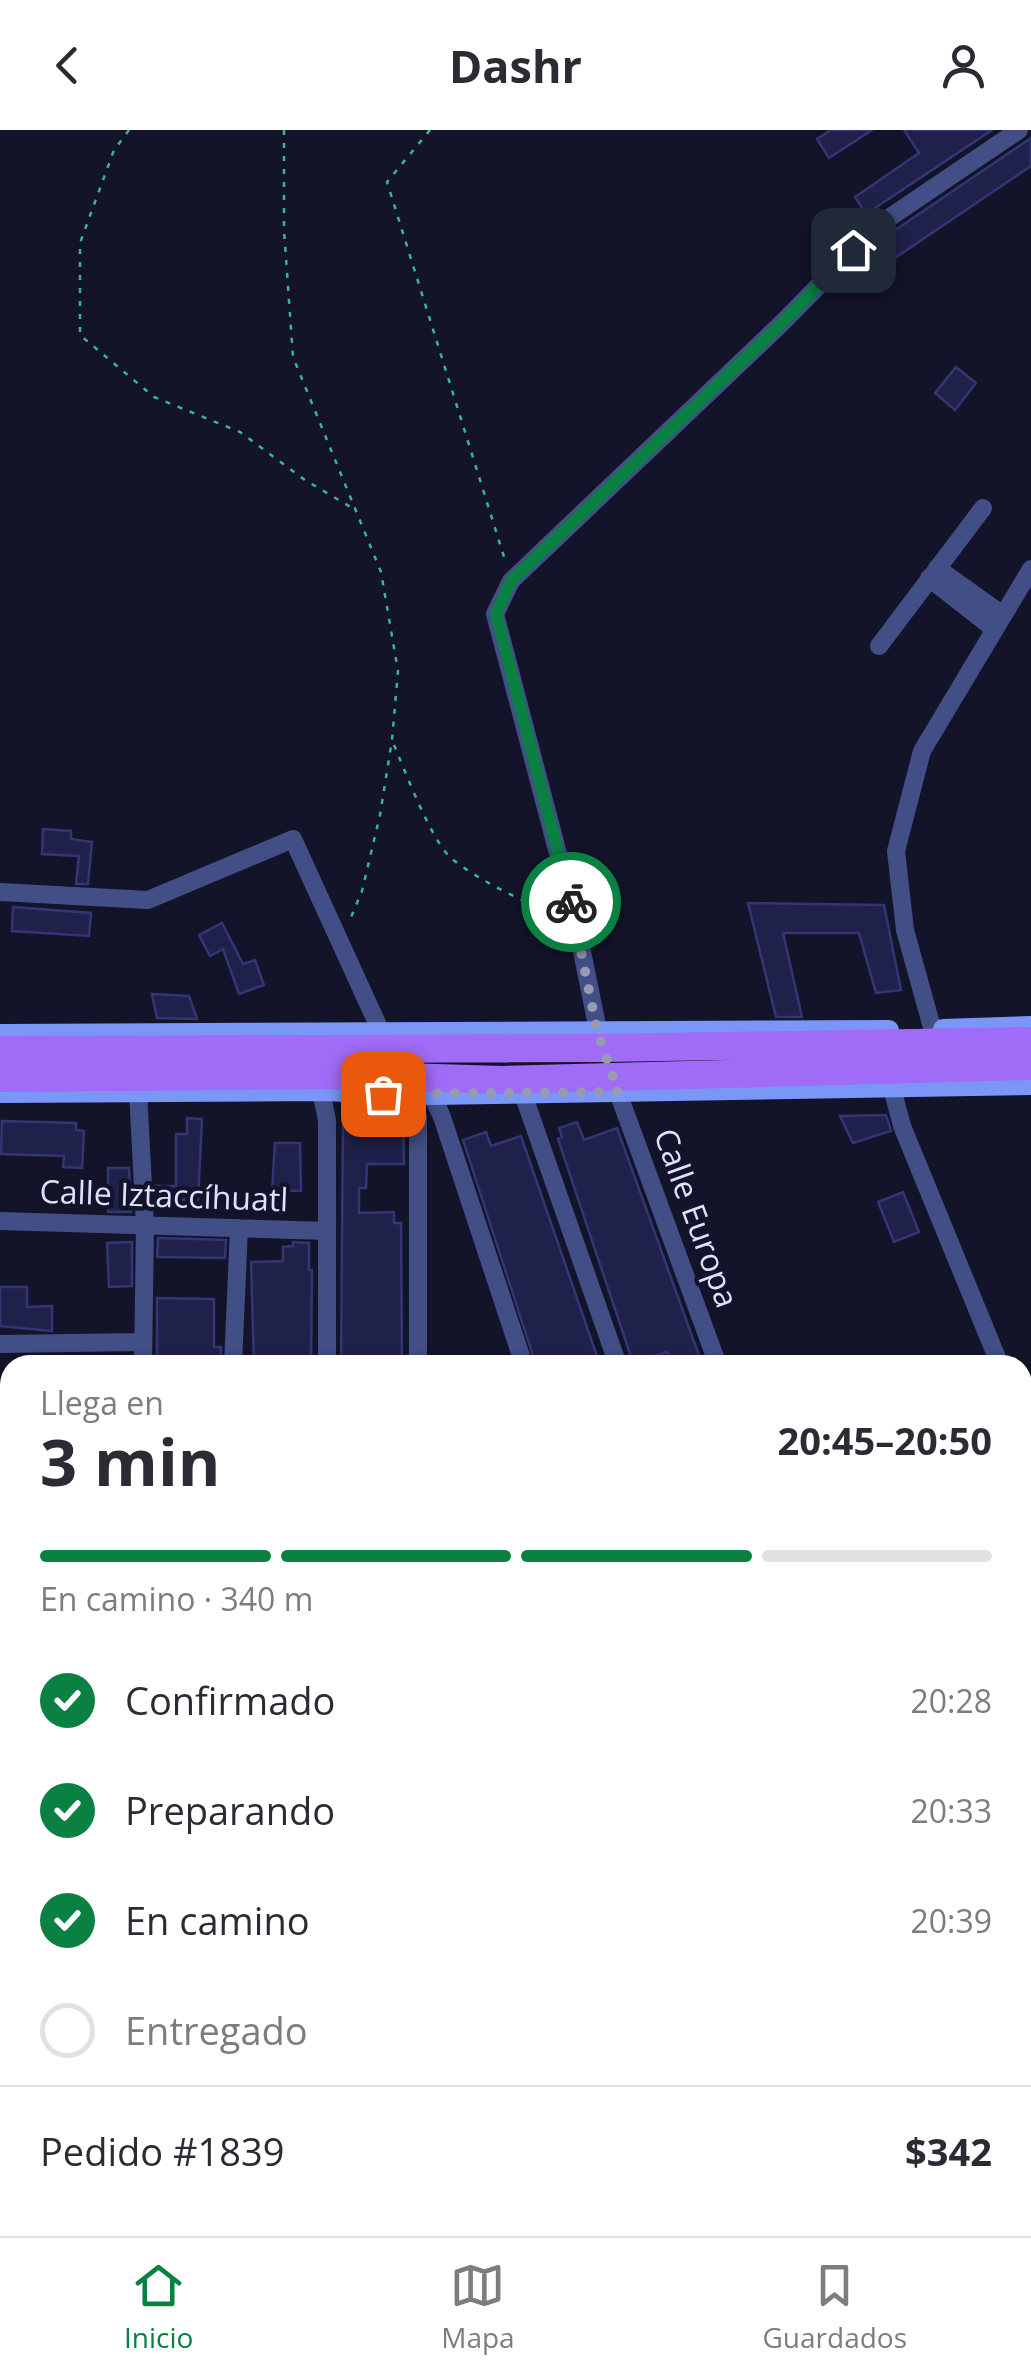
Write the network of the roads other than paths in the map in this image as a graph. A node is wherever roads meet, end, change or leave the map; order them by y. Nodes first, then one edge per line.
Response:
1 (1013, 132) edge
2 (983, 508) dead end
3 (1031, 570) edge
4 (933, 573) junction
5 (998, 622) junction
6 (880, 646) dead end
7 (0, 892) edge
8 (1031, 1026) edge
9 (0, 1034) edge
10 (382, 1034) junction
11 (600, 1039) junction
12 (1031, 1042) edge
13 (938, 1048) junction
14 (0, 1050) edge
15 (1031, 1066) edge
16 (0, 1078) edge
17 (615, 1085) junction
18 (1031, 1085) edge
19 (892, 1088) junction
20 (321, 1091) junction
21 (0, 1092) edge
22 (138, 1092) junction
23 (524, 1094) junction
24 (423, 1095) junction
25 (0, 1221) edge
26 (145, 1225) junction
27 (238, 1228) junction
28 (327, 1231) junction
29 (141, 1342) junction
30 (0, 1344) edge
31 (142, 1355) edge
32 (232, 1355) edge
33 (326, 1355) edge
34 (418, 1355) edge
35 (521, 1355) edge
36 (615, 1355) edge
37 (714, 1355) edge
38 (996, 1355) edge

1 - 11 street, Calle Europa
2 - 4 street
3 - 5 street
4 - 5 street
4 - 6 street
5 - 13 street
7 - 10 street
8 - 13 street
9 - 10 street
10 - 11 street
11 - 13 main road
11 - 14 main road
11 - 17 street, Calle Europa
12 - 13 main road
13 - 15 main road
13 - 17 main road
16 - 17 main road
17 - 19 street
17 - 23 street
17 - 37 street, Calle Europa
18 - 19 street
19 - 38 street
20 - 22 street
20 - 24 street
20 - 28 street
21 - 22 street
22 - 26 street
23 - 24 street
23 - 36 street
24 - 34 street
24 - 35 street
25 - 26 street, Calle Iztaccíhuatl
26 - 27 street, Calle Iztaccíhuatl
26 - 29 street
27 - 28 street, Calle Iztaccíhuatl
27 - 32 street
28 - 33 street
29 - 30 street
29 - 31 street

